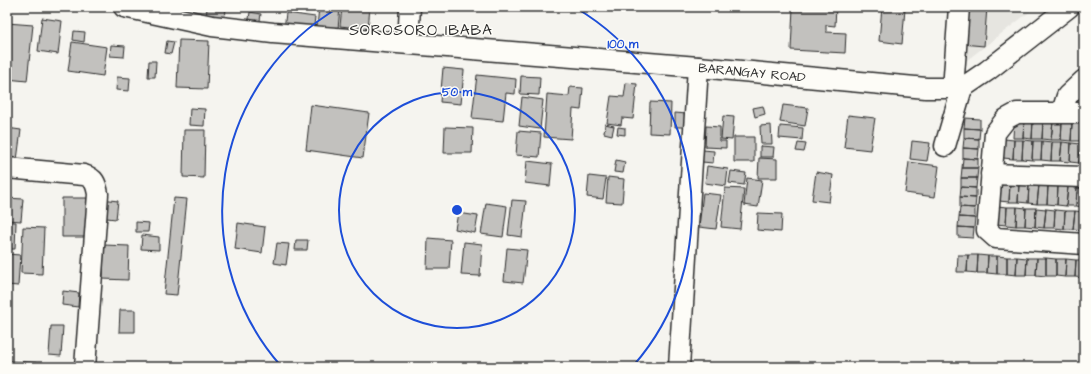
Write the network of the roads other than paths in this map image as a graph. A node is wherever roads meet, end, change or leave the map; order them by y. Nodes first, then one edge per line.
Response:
1 (124, 7) edge
2 (410, 7) edge
3 (959, 7) edge
4 (1069, 7) edge
5 (180, 13) edge
6 (408, 43) junction
7 (698, 68) junction
8 (1084, 80) edge
9 (957, 89) junction
10 (1062, 112) junction
11 (1084, 113) edge
12 (945, 146) dead end
13 (7, 168) edge
14 (991, 174) junction
15 (1084, 177) edge
16 (1084, 244) edge
17 (85, 367) edge
18 (679, 367) edge

1 - 5 street, BARANGAY ROAD
2 - 6 street
3 - 9 street
4 - 9 street
5 - 6 street, BARANGAY ROAD
6 - 7 street, BARANGAY ROAD
7 - 9 street, BARANGAY ROAD
7 - 18 street
8 - 10 street
9 - 12 street
10 - 11 street
10 - 14 street
13 - 17 street
14 - 15 street
14 - 16 street

